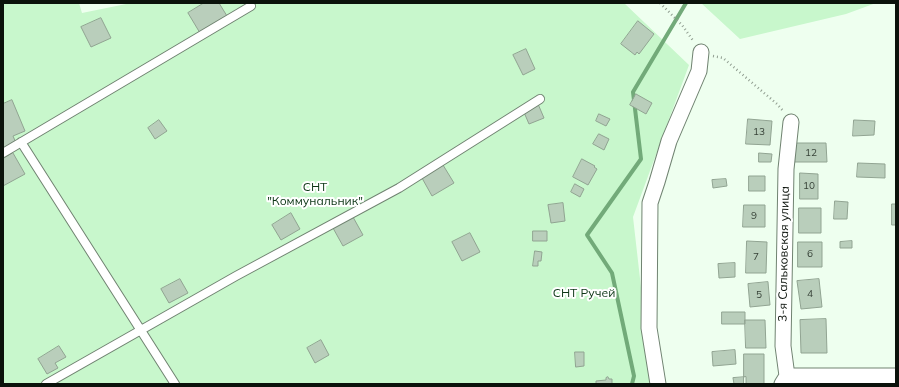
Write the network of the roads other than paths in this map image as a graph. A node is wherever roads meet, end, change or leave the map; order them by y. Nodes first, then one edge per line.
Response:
1 (251, 6) dead end
2 (701, 52) road end
3 (540, 99) dead end
4 (791, 122) road end
5 (21, 142) junction
6 (3, 154) edge
7 (142, 329) junction
8 (896, 376) edge
9 (784, 380) edge
10 (46, 384) edge
11 (175, 384) edge
12 (658, 384) edge

1 - 5 lane
2 - 12 street
3 - 7 lane
4 - 9 street, 3-я Сальковская улица
5 - 6 lane
5 - 7 lane
7 - 10 lane
7 - 11 lane
8 - 9 street

